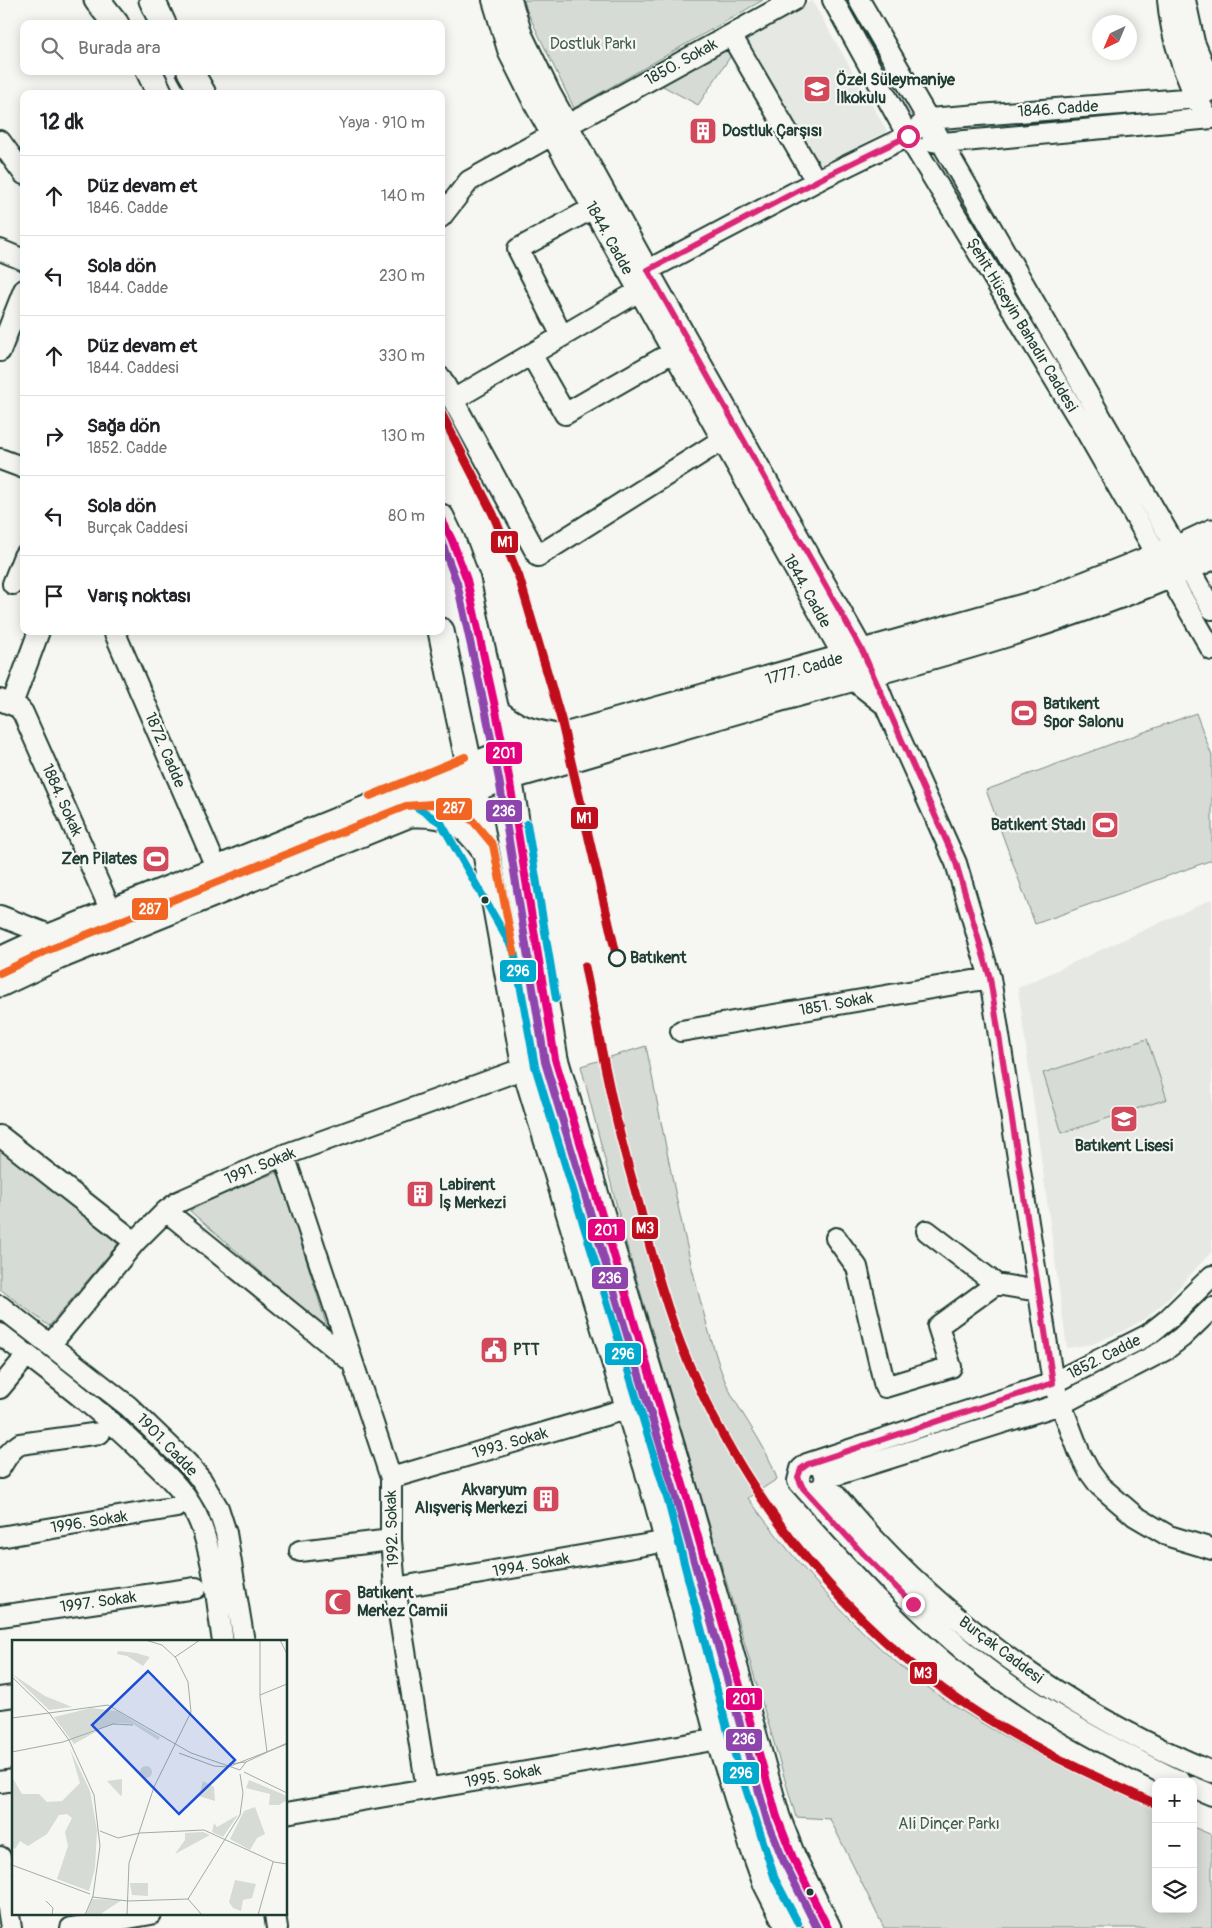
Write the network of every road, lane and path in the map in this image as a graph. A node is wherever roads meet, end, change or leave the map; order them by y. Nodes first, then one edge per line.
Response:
1 (97, 0) edge
2 (117, 0) edge
3 (152, 0) edge
4 (493, 0) edge
5 (511, 0) edge
6 (794, 0) edge
7 (833, 0) edge
8 (858, 0) edge
9 (1168, 0) edge
10 (1185, 0) edge
11 (113, 20) edge
12 (125, 20) edge
13 (161, 20) edge
14 (731, 35) junction
15 (151, 75) edge
16 (192, 75) edge
17 (158, 90) edge
18 (200, 90) edge
19 (1207, 91) edge
20 (928, 119) junction
21 (1211, 120) edge
22 (560, 130) junction
23 (908, 136) junction
24 (0, 141) edge
25 (943, 143) junction
26 (20, 168) edge
27 (816, 181) junction
28 (593, 208) junction
29 (446, 212) edge
30 (0, 250) edge
31 (20, 258) edge
32 (640, 280) junction
33 (20, 300) edge
34 (562, 336) junction
35 (0, 351) edge
36 (673, 352) junction
37 (531, 354) junction
38 (445, 385) edge
39 (453, 400) junction
40 (722, 440) junction
41 (0, 459) edge
42 (20, 466) edge
43 (445, 525) edge
44 (1212, 532) edge
45 (1212, 557) edge
46 (1174, 562) junction
47 (20, 565) edge
48 (12, 583) edge
49 (1212, 609) edge
50 (37, 635) edge
51 (116, 635) edge
52 (442, 635) edge
53 (1212, 650) edge
54 (858, 665) junction
55 (4, 704) edge
56 (496, 711) junction
57 (559, 737) junction
58 (507, 765) junction
59 (472, 777) junction
60 (410, 814) junction
61 (485, 851) junction
62 (217, 869) junction
63 (111, 912) junction
64 (0, 916) edge
65 (52, 936) junction
66 (0, 960) edge
67 (990, 978) junction
68 (0, 984) edge
69 (682, 1031) dead end
70 (525, 1068) junction
71 (0, 1136) edge
72 (284, 1155) junction
73 (166, 1211) junction
74 (926, 1230) dead end
75 (836, 1238) dead end
76 (135, 1242) junction
77 (1212, 1276) edge
78 (996, 1284) junction
79 (1039, 1291) junction
80 (0, 1306) edge
81 (1212, 1308) edge
82 (0, 1334) edge
83 (50, 1345) junction
84 (352, 1362) junction
85 (20, 1365) dead end
86 (1053, 1383) junction
87 (0, 1388) edge
88 (1061, 1404) junction
89 (629, 1408) junction
90 (100, 1432) dead end
91 (808, 1464) junction
92 (0, 1468) edge
93 (391, 1478) junction
94 (825, 1480) junction
95 (806, 1490) junction
96 (178, 1507) dead end
97 (0, 1537) edge
98 (392, 1540) junction
99 (668, 1541) junction
100 (1212, 1549) edge
101 (300, 1551) dead end
102 (196, 1588) dead end
103 (395, 1588) junction
104 (0, 1616) edge
105 (223, 1640) edge
106 (244, 1640) edge
107 (719, 1739) junction
108 (1212, 1772) edge
109 (1173, 1778) edge
110 (427, 1789) junction
111 (1197, 1789) edge
112 (1212, 1795) edge
113 (288, 1813) edge
114 (4, 1862) edge
115 (140, 1916) edge
116 (11, 1928) edge
117 (71, 1928) edge
118 (789, 1928) edge
119 (828, 1928) edge

1 - 11 main road
2 - 12 main road
3 - 13 main road
4 - 22 street, 1844. Cadde
5 - 22 street, 1844. Cadde
6 - 14 street, 1850. Sokak
7 - 23 street, Şehit Hüseyin Bahadır Caddesi
8 - 20 street, Şehit Hüseyin Bahadır Caddesi
9 - 19 street
10 - 19 street
14 - 22 street, 1850. Sokak
14 - 27 street
15 - 17 main road
16 - 18 main road
19 - 20 street, 1846. Cadde
19 - 21 street
20 - 23 street
20 - 25 street, Şehit Hüseyin Bahadır Caddesi
21 - 25 street, 1846. Cadde
22 - 28 street, 1844. Cadde
22 - 29 street, 1850. Sokak
22 - 32 street, 1844. Cadde
23 - 25 street, 1846. Cadde
23 - 27 street
23 - 46 street, Şehit Hüseyin Bahadır Caddesi
24 - 26 street
25 - 46 street, Şehit Hüseyin Bahadır Caddesi
27 - 32 street
28 - 32 street, 1844. Cadde
28 - 34 street
30 - 31 street
32 - 34 street
32 - 36 street, 1844. Cadde
32 - 54 street, 1844. Cadde
33 - 35 street
34 - 37 street
36 - 37 street
36 - 40 street, 1844. Cadde
37 - 39 street
38 - 39 street
39 - 40 street
40 - 54 street, 1844. Cadde
41 - 42 street
43 - 56 main road
44 - 46 main road, 1777. Cadde
45 - 46 main road, 1777. Cadde
46 - 49 street, Şehit Hüseyin Bahadır Caddesi
46 - 53 street, Şehit Hüseyin Bahadır Caddesi
46 - 54 main road, 1777. Cadde
47 - 48 street
50 - 55 street
51 - 62 street, 1872. Cadde
52 - 59 main road
54 - 57 main road, 1777. Cadde
54 - 58 main road, 1777. Cadde
54 - 67 street, 1844. Cadde
55 - 63 street, 1884. Sokak
56 - 57 main road
56 - 58 main road
57 - 58 main road, 1777. Cadde
58 - 59 main road
58 - 119 main road
59 - 60 main road
59 - 61 main road
59 - 62 main road
60 - 61 main road
60 - 68 main road
61 - 70 main road
62 - 63 main road
63 - 65 main road
64 - 65 street
65 - 66 main road
67 - 69 street, 1851. Sokak
67 - 79 street
70 - 72 street, 1991. Sokak
70 - 89 main road
71 - 76 street
72 - 73 street, 1991. Sokak
72 - 84 street, 1992. Sokak
73 - 76 street, 1991. Sokak
73 - 84 street
74 - 78 street
75 - 78 street
76 - 83 street, 1991. Sokak
77 - 86 street, 1852. Cadde
78 - 79 street
79 - 86 street
80 - 83 street, 1901. Cadde
81 - 88 street, 1852. Cadde
82 - 105 street, 1901. Cadde
83 - 106 street, 1901. Cadde
84 - 93 street, 1992. Sokak
85 - 87 street
86 - 88 street
86 - 91 street, 1852. Cadde
88 - 94 street, 1852. Cadde
88 - 100 street
89 - 93 street, 1993. Sokak
89 - 99 main road
90 - 92 street
91 - 94 street
91 - 95 street
93 - 98 street, 1992. Sokak
94 - 95 street
94 - 108 street, Burçak Caddesi
95 - 109 street, Burçak Caddesi
96 - 97 street, 1996. Sokak
98 - 101 street
98 - 103 street, 1992. Sokak
99 - 103 street, 1994. Sokak
99 - 107 main road
102 - 104 street, 1997. Sokak
103 - 110 street, 1992. Sokak
107 - 110 street, 1995. Sokak
107 - 118 main road
110 - 113 street, 1995. Sokak
111 - 112 street
114 - 116 street
115 - 117 street

